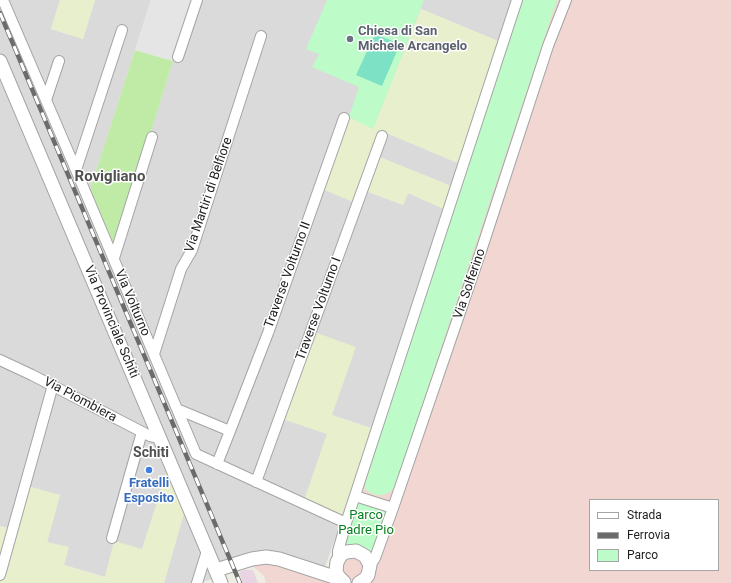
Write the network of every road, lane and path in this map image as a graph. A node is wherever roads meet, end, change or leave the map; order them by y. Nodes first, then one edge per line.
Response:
1 (3, 0) edge
2 (197, 0) edge
3 (517, 0) edge
4 (566, 0) edge
5 (122, 30) dead end
6 (261, 36) dead end
7 (178, 58) dead end
8 (0, 61) edge
9 (59, 61) dead end
10 (46, 100) junction
11 (344, 118) dead end
12 (382, 136) dead end
13 (152, 137) dead end
14 (76, 170) junction
15 (114, 258) junction
16 (154, 354) junction
17 (0, 360) edge
18 (53, 385) junction
19 (177, 409) junction
20 (230, 431) junction
21 (142, 432) junction
22 (160, 438) junction
23 (216, 464) junction
24 (256, 482) junction
25 (355, 496) junction
26 (393, 508) junction
27 (346, 523) junction
28 (112, 538) dead end
29 (207, 551) junction
30 (337, 563) junction
31 (216, 570) junction
32 (321, 571) junction
33 (0, 575) edge
34 (368, 577) edge
35 (343, 581) edge
36 (197, 583) edge
37 (221, 583) edge

1 - 10 street, Via Volturno
2 - 7 street
3 - 25 street
4 - 26 street, Via Solferino
5 - 14 street
6 - 16 street, Via Martiri di Belfiore
8 - 22 street, Via Provinciale Schiti
9 - 10 street
10 - 14 street, Via Volturno
11 - 20 street, Traverse Volturno II
12 - 24 street, Traverse Volturno I
13 - 15 street
14 - 15 street, Via Volturno
15 - 16 street, Via Volturno
16 - 19 street, Via Volturno
17 - 18 street, Via Piombiera
18 - 21 street, Via Piombiera
18 - 33 street
19 - 20 street
19 - 23 street, Via Volturno
20 - 23 street, Traverse Volturno II
21 - 22 street, Via Piombiera
21 - 28 street
22 - 29 street, Via Provinciale Schiti
23 - 24 street, Via Volturno
24 - 27 street, Via Volturno
25 - 26 street
25 - 27 street
26 - 34 street, Via Solferino
27 - 30 street
29 - 31 street, Via Provinciale Schiti
29 - 36 street
30 - 32 street
30 - 34 street
30 - 35 street
31 - 32 street
31 - 37 street, Via Provinciale Schiti
32 - 35 street

